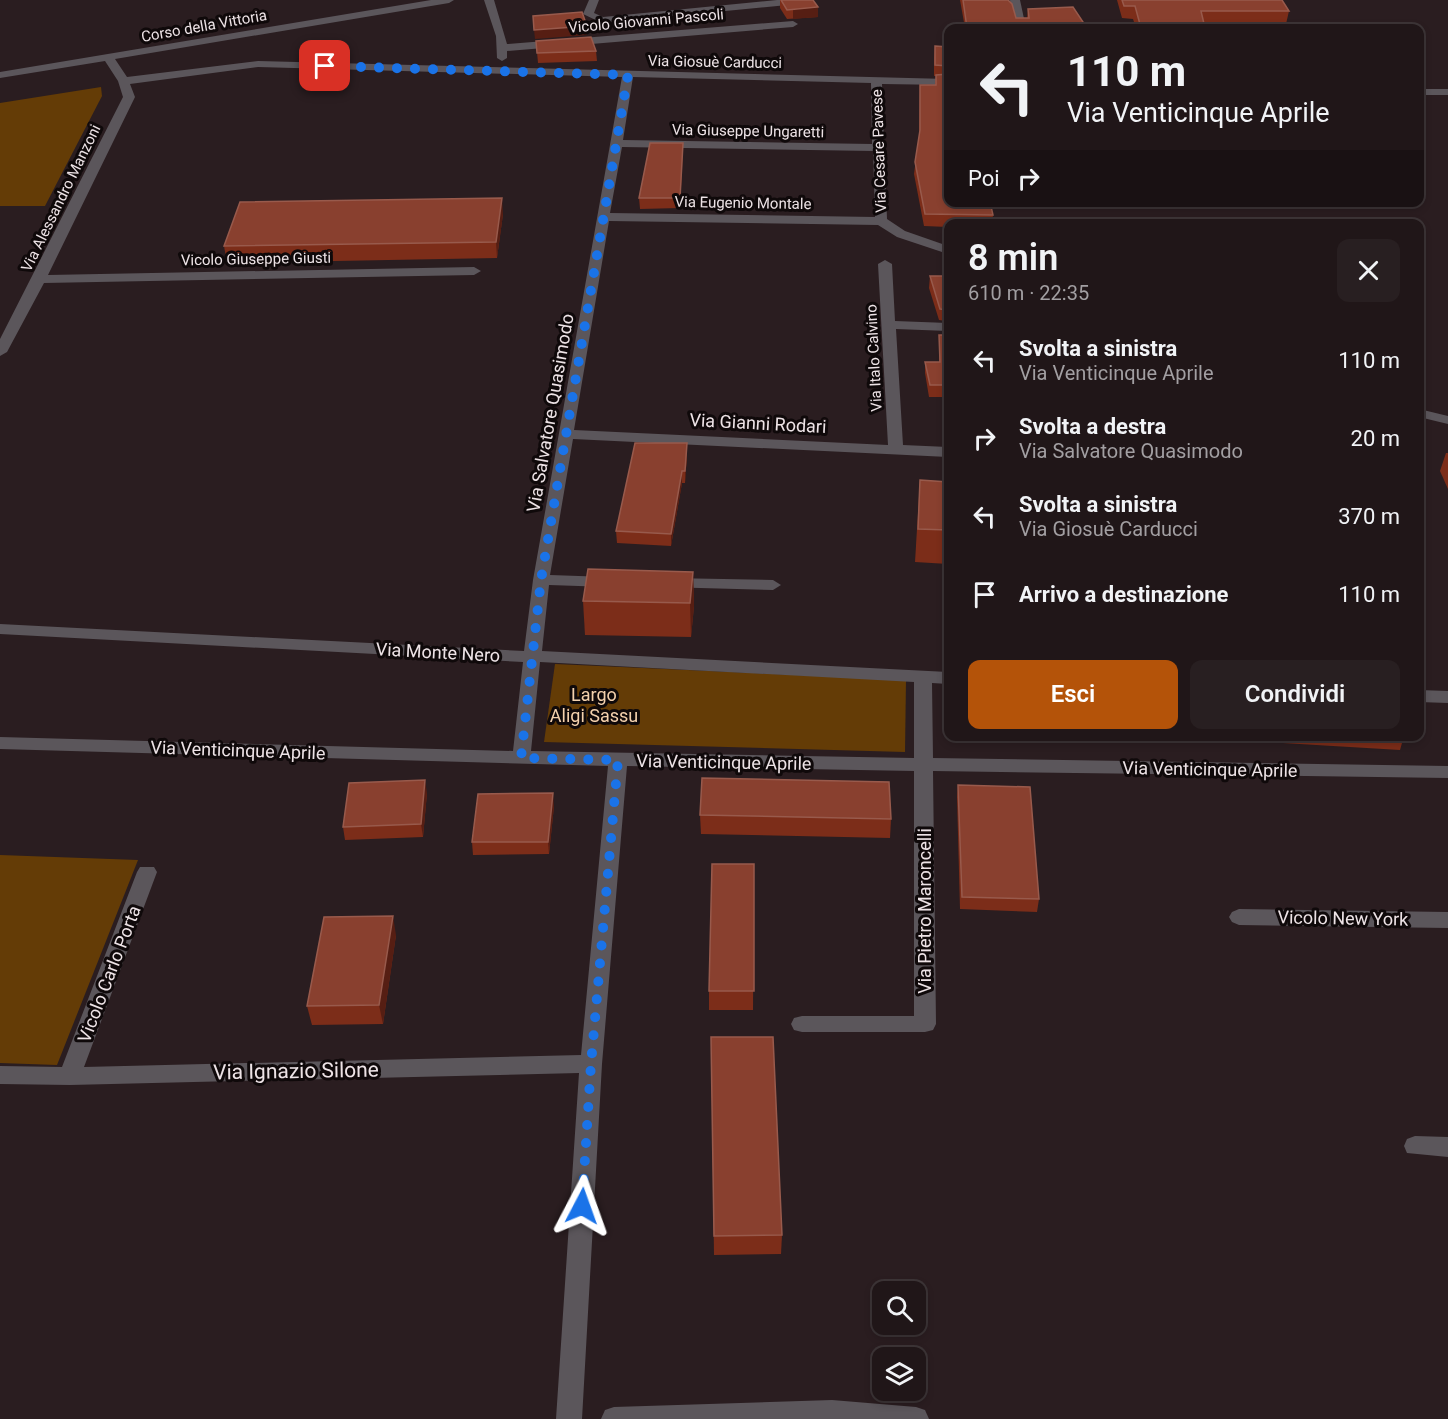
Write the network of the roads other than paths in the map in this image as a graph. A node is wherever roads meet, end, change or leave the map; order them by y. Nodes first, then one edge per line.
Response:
1 (367, 0) edge
2 (449, 0) edge
3 (489, 0) edge
4 (594, 0) edge
5 (808, 0) edge
6 (1015, 0) edge
7 (379, 12) junction
8 (794, 24) edge
9 (1020, 24) edge
10 (502, 48) junction
11 (108, 57) junction
12 (503, 72) junction
13 (0, 75) edge
14 (628, 75) junction
15 (876, 80) junction
16 (123, 81) junction
17 (944, 82) edge
18 (1424, 92) edge
19 (1448, 92) edge
20 (616, 143) junction
21 (879, 148) junction
22 (604, 217) junction
23 (881, 221) junction
24 (944, 249) edge
25 (885, 264) dead end
26 (474, 271) dead end
27 (39, 279) junction
28 (889, 326) junction
29 (944, 327) edge
30 (0, 352) edge
31 (1424, 413) edge
32 (1448, 420) edge
33 (566, 434) junction
34 (896, 449) junction
35 (944, 452) edge
36 (541, 580) junction
37 (622, 582) edge
38 (657, 583) edge
39 (773, 585) dead end
40 (0, 629) edge
41 (533, 657) junction
42 (923, 676) junction
43 (944, 678) edge
44 (1424, 696) edge
45 (1448, 697) edge
46 (0, 743) edge
47 (521, 758) junction
48 (618, 760) junction
49 (924, 765) junction
50 (1448, 772) edge
51 (147, 872) dead end
52 (1239, 917) dead end
53 (1448, 920) edge
54 (802, 1024) dead end
55 (591, 1064) junction
56 (0, 1075) edge
57 (70, 1076) junction
58 (1415, 1146) dead end
59 (1448, 1147) edge
60 (569, 1419) edge
61 (614, 1419) edge
62 (916, 1419) edge

1 - 7 street
2 - 7 street, Corso della Vittoria
3 - 10 street
4 - 5 street
6 - 9 street
7 - 11 street, Corso della Vittoria
8 - 10 street, Vicolo Giovanni Pascoli
10 - 12 street
11 - 13 street, Corso della Vittoria
11 - 16 street
12 - 14 street, Via Giosuè Carducci
12 - 16 street, Via Giosuè Carducci
14 - 15 street, Via Giosuè Carducci
14 - 20 street, Via Salvatore Quasimodo
15 - 17 street, Via Giosuè Carducci
15 - 21 street, Via Cesare Pavese
16 - 27 street, Via Alessandro Manzoni
18 - 19 street
20 - 21 street, Via Giuseppe Ungaretti
20 - 22 street, Via Salvatore Quasimodo
21 - 23 street, Via Cesare Pavese
22 - 23 street, Via Eugenio Montale
22 - 33 street, Via Salvatore Quasimodo
23 - 24 street, Via Cesare Pavese
25 - 28 street, Via Italo Calvino
26 - 27 street, Vicolo Giuseppe Giusti
27 - 30 street, Via Alessandro Manzoni
28 - 29 street
28 - 34 street, Via Italo Calvino
31 - 32 street
33 - 34 street, Via Gianni Rodari
33 - 36 street, Via Salvatore Quasimodo
34 - 35 street, Via Gianni Rodari
36 - 37 street
36 - 41 street, Via Salvatore Quasimodo
38 - 39 street
40 - 41 street, Via Monte Nero
41 - 42 street, Via Monte Nero
41 - 47 street, Via Salvatore Quasimodo
42 - 43 street, Via Monte Nero
42 - 49 street, Via Pietro Maroncelli
44 - 45 street
46 - 47 street, Via Venticinque Aprile
47 - 48 street, Via Venticinque Aprile
48 - 49 street, Via Venticinque Aprile
48 - 55 street
49 - 50 street, Via Venticinque Aprile
49 - 54 street, Via Pietro Maroncelli
51 - 57 street, Vicolo Carlo Porta
52 - 53 street, Vicolo New York
55 - 57 street, Via Ignazio Silone
55 - 60 street
56 - 57 street, Via Ignazio Silone
58 - 59 street
61 - 62 street

